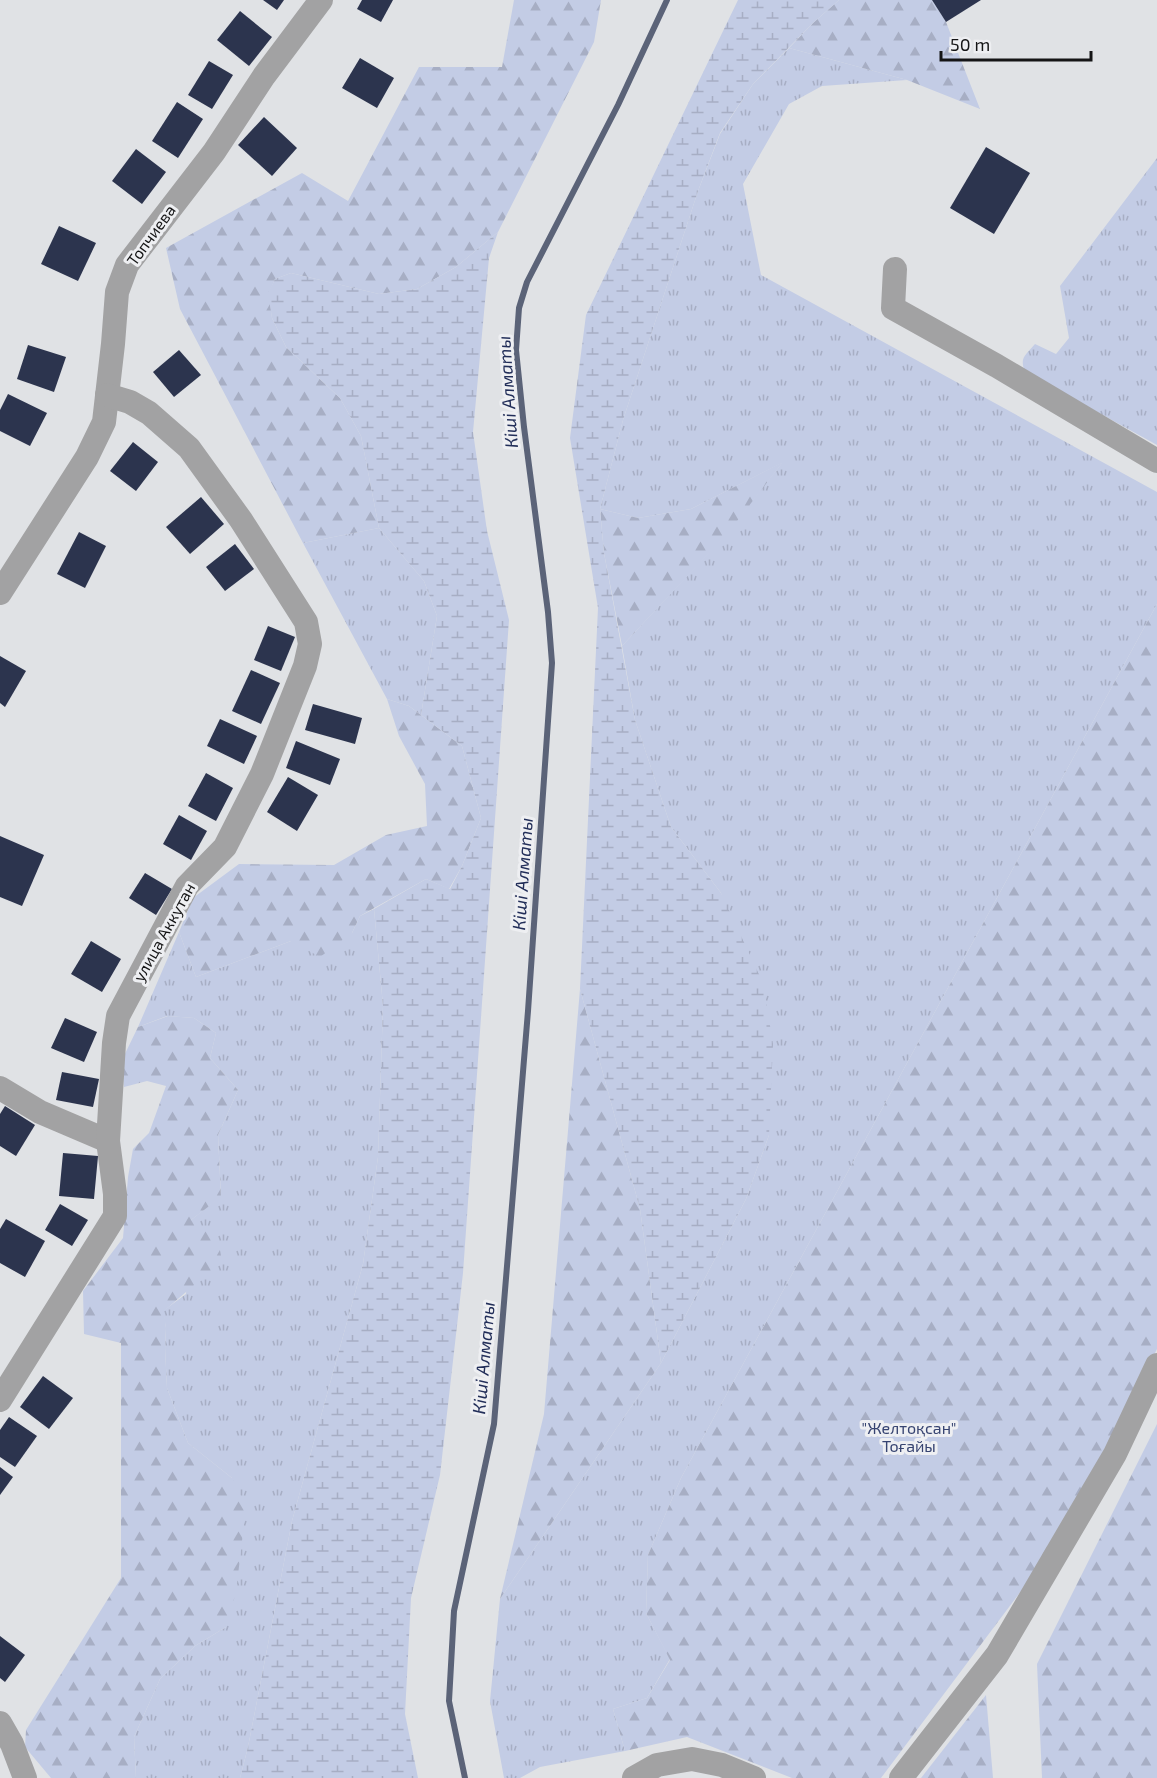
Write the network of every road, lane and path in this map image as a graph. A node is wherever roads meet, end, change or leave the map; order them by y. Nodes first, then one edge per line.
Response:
1 (321, 0) edge
2 (895, 269) dead end
3 (107, 395) junction
4 (1157, 461) edge
5 (0, 593) edge
6 (0, 1088) edge
7 (108, 1141) junction
8 (1157, 1365) edge
9 (0, 1400) edge
10 (0, 1723) edge
11 (25, 1778) edge
12 (634, 1778) edge
13 (754, 1778) edge
14 (902, 1778) edge

1 - 3 street, Топчиева
2 - 4 street
3 - 5 street, Топчиева
3 - 7 street, улица Аккутан
6 - 7 street
7 - 9 street, улица Аккутан
8 - 14 street
10 - 11 street
12 - 13 street

